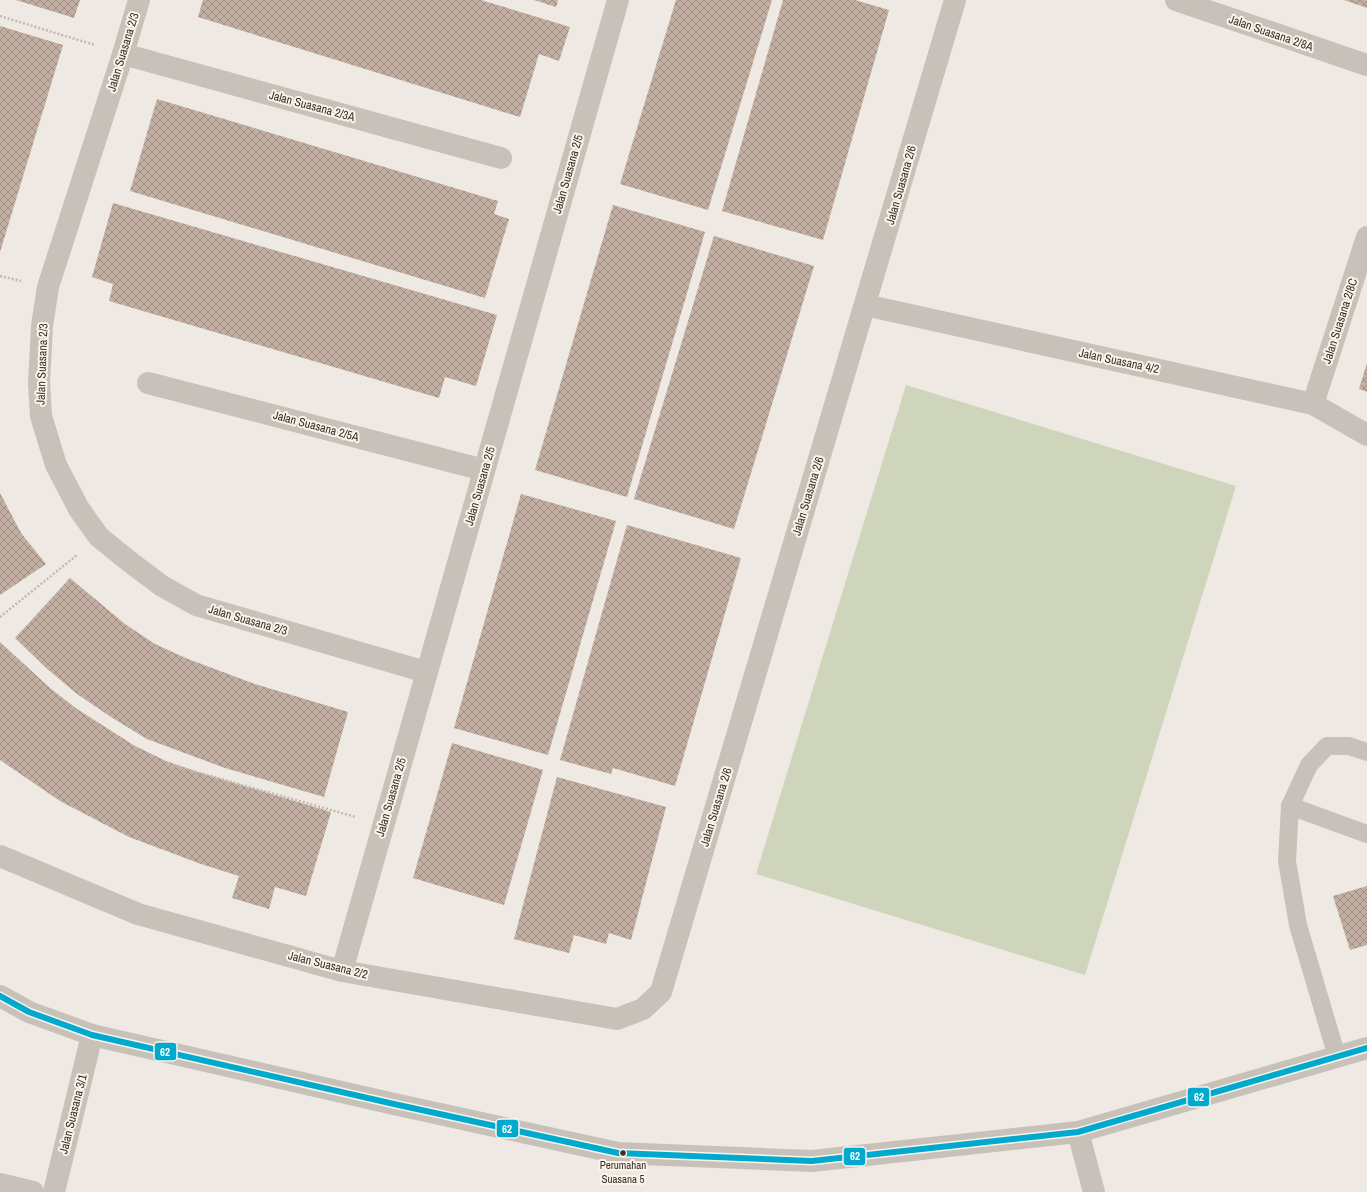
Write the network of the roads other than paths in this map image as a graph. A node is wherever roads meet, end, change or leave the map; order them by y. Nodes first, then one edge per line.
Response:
1 (139, 0) edge
2 (618, 0) edge
3 (955, 0) edge
4 (1176, 0) edge
5 (123, 54) junction
6 (1367, 65) edge
7 (501, 158) dead end
8 (1367, 237) edge
9 (865, 304) junction
10 (148, 382) dead end
11 (1313, 404) junction
12 (1367, 435) edge
13 (484, 470) junction
14 (426, 672) junction
15 (1367, 752) edge
16 (1290, 806) junction
17 (1367, 834) edge
18 (0, 856) edge
19 (342, 971) junction
20 (661, 992) joint
21 (0, 996) edge
22 (92, 1035) junction
23 (1367, 1048) edge
24 (1337, 1057) junction
25 (1078, 1132) junction
26 (0, 1184) edge
27 (33, 1192) edge
28 (54, 1192) edge
29 (1094, 1192) edge

1 - 5 street, Jalan Suasana 2/3
2 - 13 street, Jalan Suasana 2/5
3 - 9 street, Jalan Suasana 2/6
4 - 6 street, Jalan Suasana 2/8A
5 - 7 street, Jalan Suasana 2/3A
5 - 14 street, Jalan Suasana 2/3
8 - 11 street, Jalan Suasana 2/8C
9 - 11 street, Jalan Suasana 4/2
9 - 20 street, Jalan Suasana 2/6
10 - 13 street, Jalan Suasana 2/5A
11 - 12 street, Jalan Suasana 4/2
13 - 14 street, Jalan Suasana 2/5
14 - 19 street, Jalan Suasana 2/5
15 - 16 lane
16 - 17 lane
16 - 24 lane
18 - 19 street, Jalan Suasana 2/2
19 - 20 street, Jalan Suasana 2/2
21 - 22 street
22 - 25 street
22 - 28 street, Jalan Suasana 3/1
23 - 24 street
24 - 25 street
25 - 29 street
26 - 27 street

